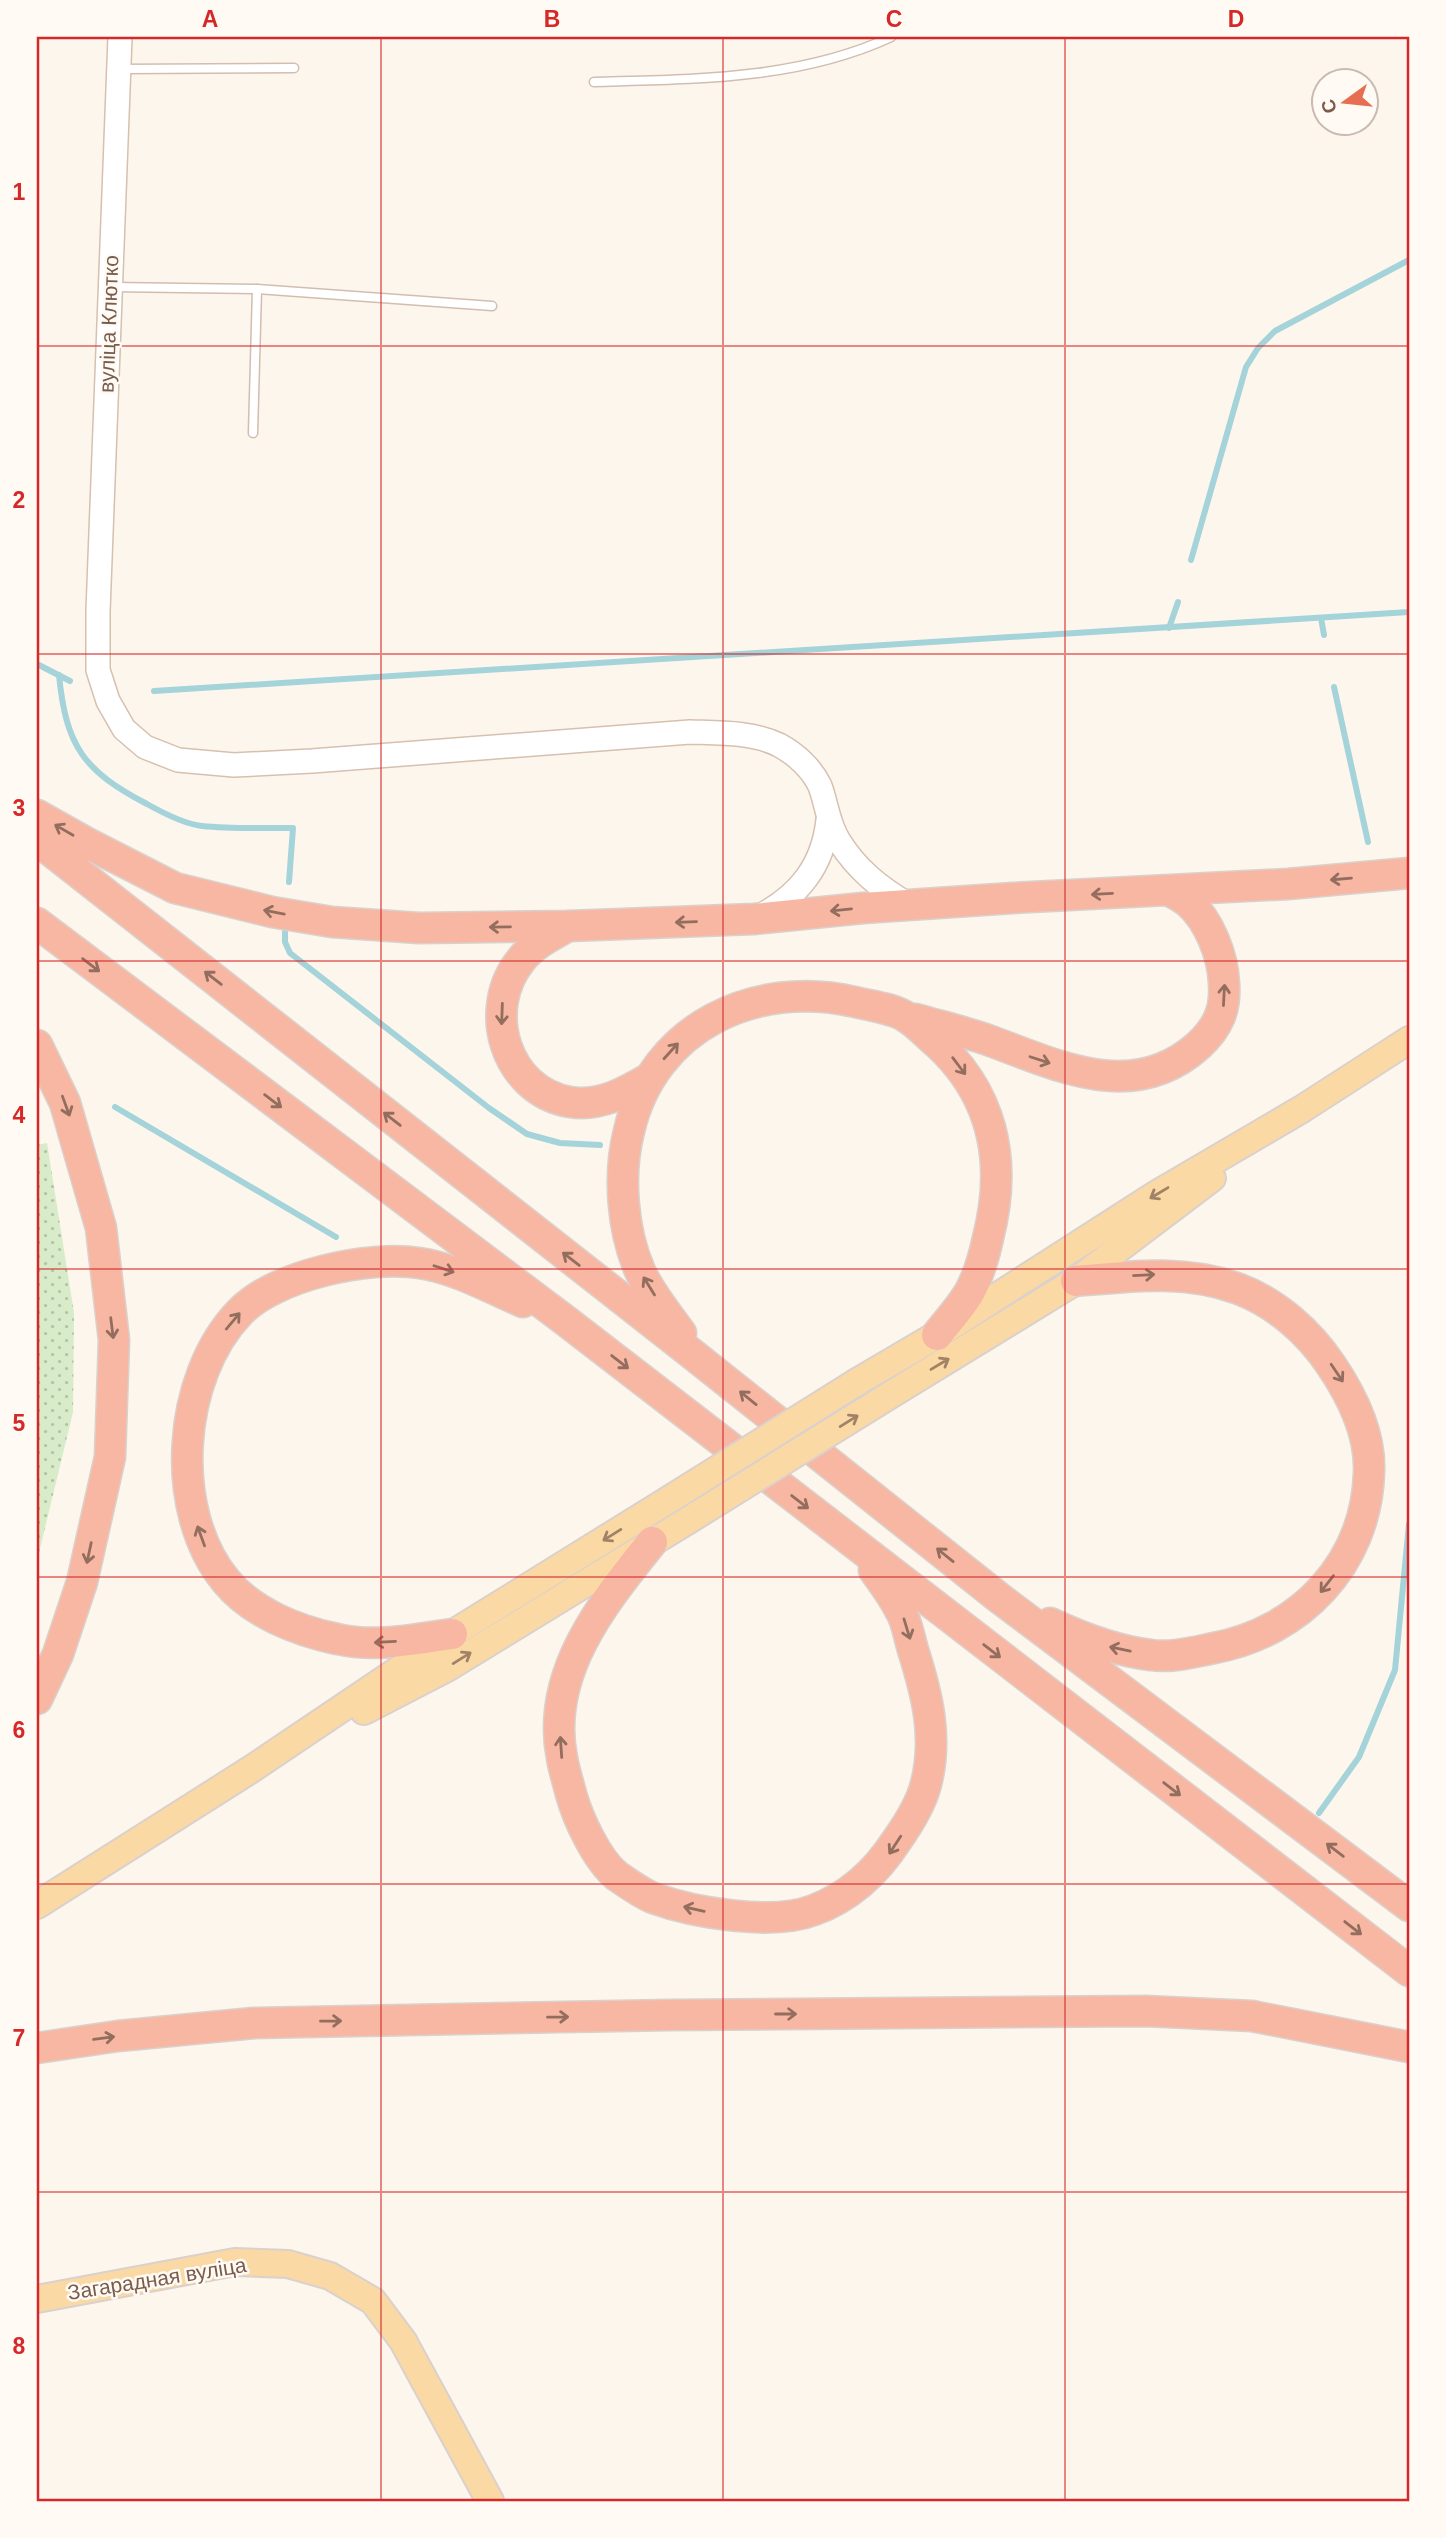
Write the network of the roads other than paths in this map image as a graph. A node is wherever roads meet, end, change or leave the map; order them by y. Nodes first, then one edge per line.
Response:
1 (120, 37) edge
2 (891, 37) edge
3 (294, 68) dead end
4 (119, 69) junction
5 (594, 82) dead end
6 (110, 286) junction
7 (257, 289) junction
8 (492, 306) dead end
9 (253, 433) dead end
10 (37, 815) edge
11 (828, 820) junction
12 (37, 840) edge
13 (1409, 873) edge
14 (1170, 891) junction
15 (909, 905) junction
16 (754, 919) junction
17 (37, 923) edge
18 (569, 926) junction
19 (906, 1017) junction
20 (1409, 1040) edge
21 (37, 1045) edge
22 (650, 1078) junction
23 (1302, 1109) junction
24 (1076, 1281) junction
25 (566, 1321) junction
26 (937, 1335) junction
27 (702, 1362) junction
28 (652, 1542) junction
29 (860, 1549) junction
30 (998, 1597) junction
31 (452, 1634) junction
32 (37, 1699) edge
33 (250, 1770) junction
34 (37, 1905) edge
35 (1409, 1906) edge
36 (1409, 1971) edge
37 (1409, 2047) edge
38 (37, 2048) edge
39 (37, 2299) edge
40 (490, 2501) edge

1 - 4 street, вуліца Клютко
2 - 5 lane
3 - 4 lane
4 - 6 street, вуліца Клютко
6 - 7 lane
6 - 11 street, вуліца Клютко
7 - 8 lane
7 - 9 lane
18 -> 10 highway
11 - 15 street
11 - 16 street
27 -> 12 highway
13 -> 14 highway
14 -> 15 highway
19 -> 14 highway
15 -> 16 highway
16 -> 18 highway
17 -> 25 highway
18 -> 22 highway
22 -> 19 highway
19 -> 26 highway
20 - 23 main road
21 -> 32 highway
27 -> 22 highway
23 - 24 main road
23 -> 26 main road
28 -> 24 main road, bridge
24 -> 30 highway
25 -> 29 highway
31 -> 25 highway
26 -> 31 main road, bridge
30 -> 27 highway
29 -> 28 highway
33 -> 28 main road
29 -> 36 highway
35 -> 30 highway
31 - 33 main road
33 - 34 main road
38 -> 37 highway
39 - 40 main road, Загарадная вуліца

